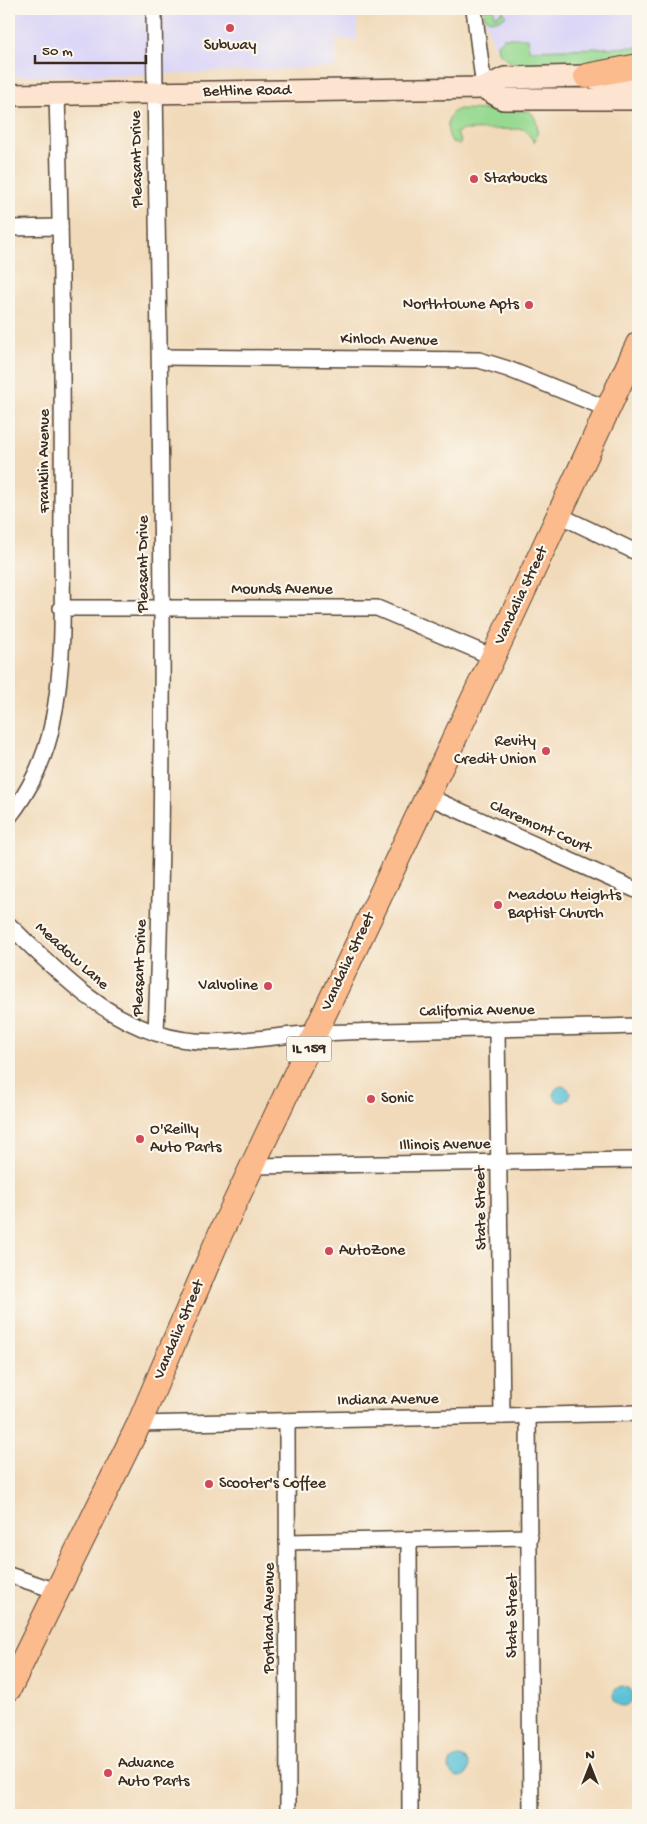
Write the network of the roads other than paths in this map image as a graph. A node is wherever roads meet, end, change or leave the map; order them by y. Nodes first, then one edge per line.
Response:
1 (154, 9) edge
2 (474, 9) edge
3 (638, 66) edge
4 (586, 76) junction
5 (638, 82) edge
6 (484, 88) junction
7 (155, 94) junction
8 (9, 95) edge
9 (57, 95) junction
10 (638, 99) edge
11 (60, 227) junction
12 (9, 228) edge
13 (638, 344) edge
14 (160, 357) junction
15 (608, 409) junction
16 (559, 515) junction
17 (638, 553) edge
18 (61, 608) junction
19 (162, 608) junction
20 (493, 657) junction
21 (428, 796) junction
22 (9, 817) edge
23 (638, 891) edge
24 (9, 925) edge
25 (638, 1026) edge
26 (497, 1029) junction
27 (156, 1034) junction
28 (316, 1034) junction
29 (638, 1160) edge
30 (499, 1162) junction
31 (253, 1166) junction
32 (638, 1414) edge
33 (502, 1416) junction
34 (528, 1416) junction
35 (287, 1421) junction
36 (139, 1424) junction
37 (530, 1537) junction
38 (409, 1540) junction
39 (287, 1542) junction
40 (9, 1574) edge
41 (57, 1591) junction
42 (9, 1689) edge
43 (288, 1815) edge
44 (410, 1815) edge
45 (531, 1815) edge

1 - 7 street, Pleasant Drive
2 - 6 street
3 - 4 main road
4 - 5 main road, Beltline Road
4 - 6 main road, Beltline Road
6 - 7 main road, Beltline Road
6 - 10 main road, Beltline Road
7 - 9 main road, Beltline Road
7 - 14 street, Pleasant Drive
8 - 9 main road, Beltline Road
9 - 11 street, Franklin Avenue
11 - 12 street
11 - 18 street, Franklin Avenue
13 - 15 main road, Vandalia Street / IL 159
14 - 15 street, Kinloch Avenue
14 - 19 street, Pleasant Drive
15 - 16 main road, Vandalia Street / IL 159
16 - 17 street
16 - 20 main road, Vandalia Street / IL 159
18 - 19 street, Mounds Avenue
18 - 22 street, Franklin Avenue
19 - 20 street, Mounds Avenue
19 - 27 street, Pleasant Drive
20 - 21 main road, Vandalia Street / IL 159
21 - 23 street, Claremont Court
21 - 28 main road, Vandalia Street / IL 159
24 - 27 street, Meadow Lane
25 - 26 street, California Avenue
26 - 28 street, California Avenue
26 - 30 street, State Street
27 - 28 street, Meadow Lane
28 - 31 main road, Vandalia Street / IL 159
29 - 30 street, Illinois Avenue
30 - 31 street, Illinois Avenue
30 - 33 street, State Street
31 - 36 main road, Vandalia Street / IL 159
32 - 34 street, Indiana Avenue
33 - 34 street, Indiana Avenue
33 - 35 street, Indiana Avenue
34 - 37 street, State Street
35 - 36 street, Indiana Avenue
35 - 39 street, Portland Avenue
36 - 41 main road, Vandalia Street / IL 159
37 - 38 street
37 - 45 street, State Street
38 - 39 street
38 - 44 street
39 - 43 street, Portland Avenue
40 - 41 street
41 - 42 main road, Vandalia Street / IL 159

